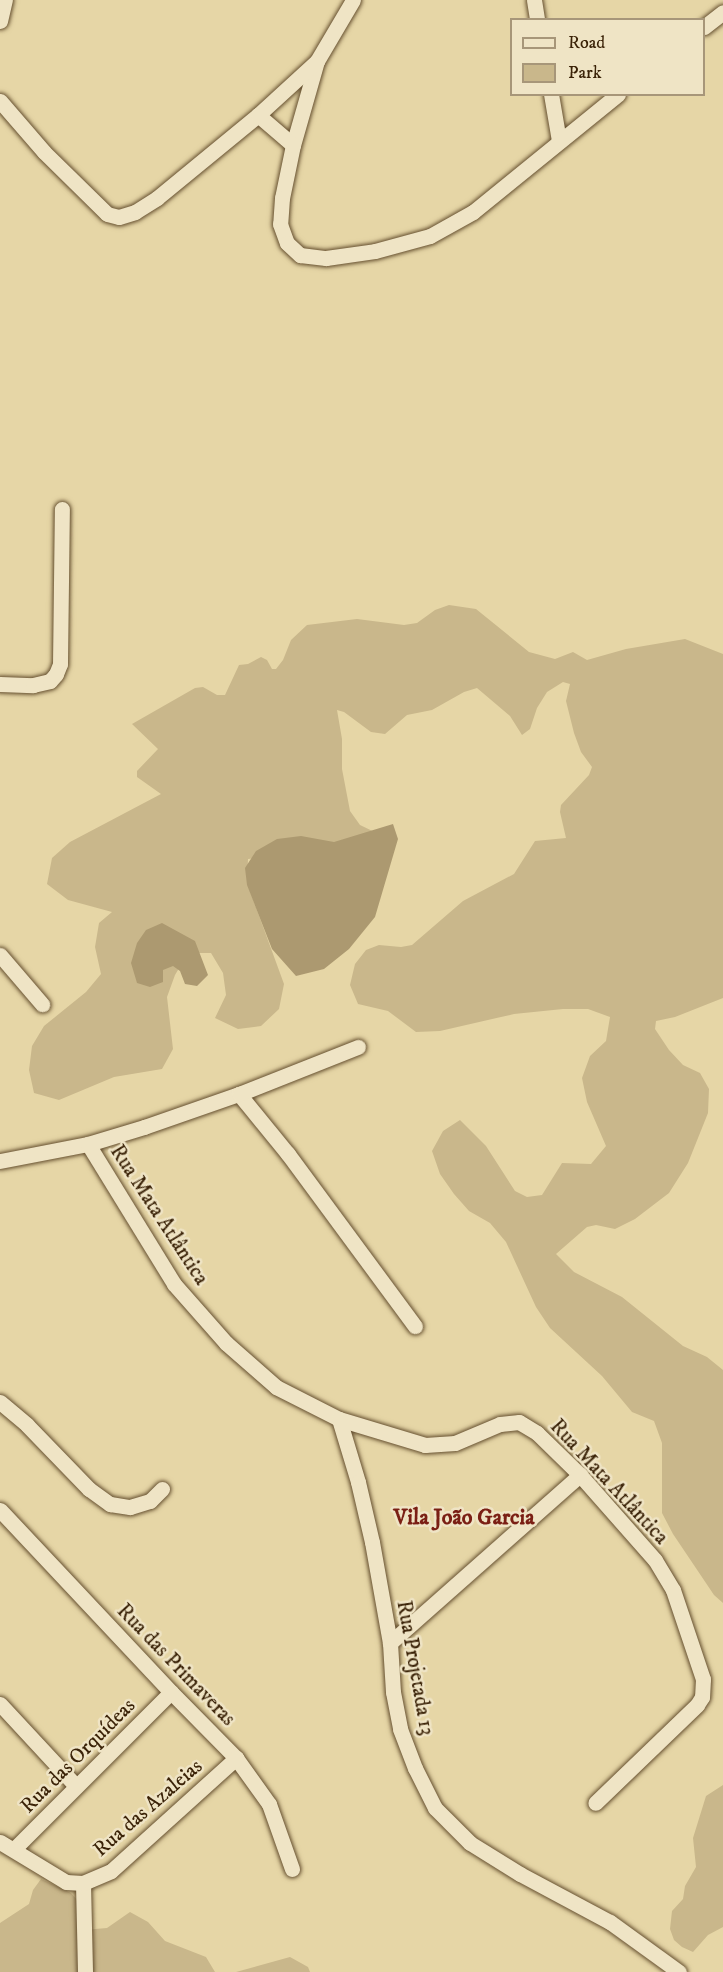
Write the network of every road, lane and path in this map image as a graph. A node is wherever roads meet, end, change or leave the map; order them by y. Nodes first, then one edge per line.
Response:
1 (5, 0) edge
2 (353, 0) edge
3 (534, 0) edge
4 (723, 12) edge
5 (537, 18) edge
6 (0, 21) edge
7 (705, 26) edge
8 (317, 61) junction
9 (551, 96) edge
10 (615, 96) edge
11 (0, 100) edge
12 (258, 115) junction
13 (559, 141) junction
14 (293, 145) junction
15 (62, 509) dead end
16 (0, 684) edge
17 (0, 955) edge
18 (42, 1004) dead end
19 (358, 1047) dead end
20 (240, 1094) junction
21 (88, 1144) junction
22 (0, 1161) edge
23 (415, 1326) dead end
24 (0, 1402) edge
25 (339, 1419) junction
26 (580, 1475) junction
27 (162, 1489) dead end
28 (0, 1510) edge
29 (390, 1643) junction
30 (171, 1692) junction
31 (0, 1704) edge
32 (236, 1758) junction
33 (76, 1786) junction
34 (596, 1803) dead end
35 (0, 1842) edge
36 (14, 1849) junction
37 (292, 1869) dead end
38 (83, 1883) junction
39 (85, 1972) edge
40 (679, 1972) edge

1 - 6 street
2 - 8 street
3 - 5 street
4 - 7 street
8 - 12 street
8 - 14 street
9 - 13 street
10 - 13 street
11 - 12 street
12 - 14 street
13 - 14 street
15 - 16 street
17 - 18 street
19 - 20 street
20 - 21 street
20 - 23 street
21 - 22 street
21 - 25 street, Rua Mata Atlântica
24 - 27 street
25 - 26 street, Rua Mata Atlântica
25 - 29 street, Rua Projetada 13
26 - 29 street
26 - 34 street, Rua Mata Atlântica
28 - 30 street, Rua das Primaveras
29 - 40 street, Rua Projetada 13
30 - 32 street, Rua das Primaveras
30 - 33 street, Rua das Orquídeas
31 - 33 street
32 - 37 street, Rua das Primaveras
32 - 38 street, Rua das Azaleias
33 - 36 street, Rua das Orquídeas
35 - 36 street
36 - 38 street
38 - 39 street

